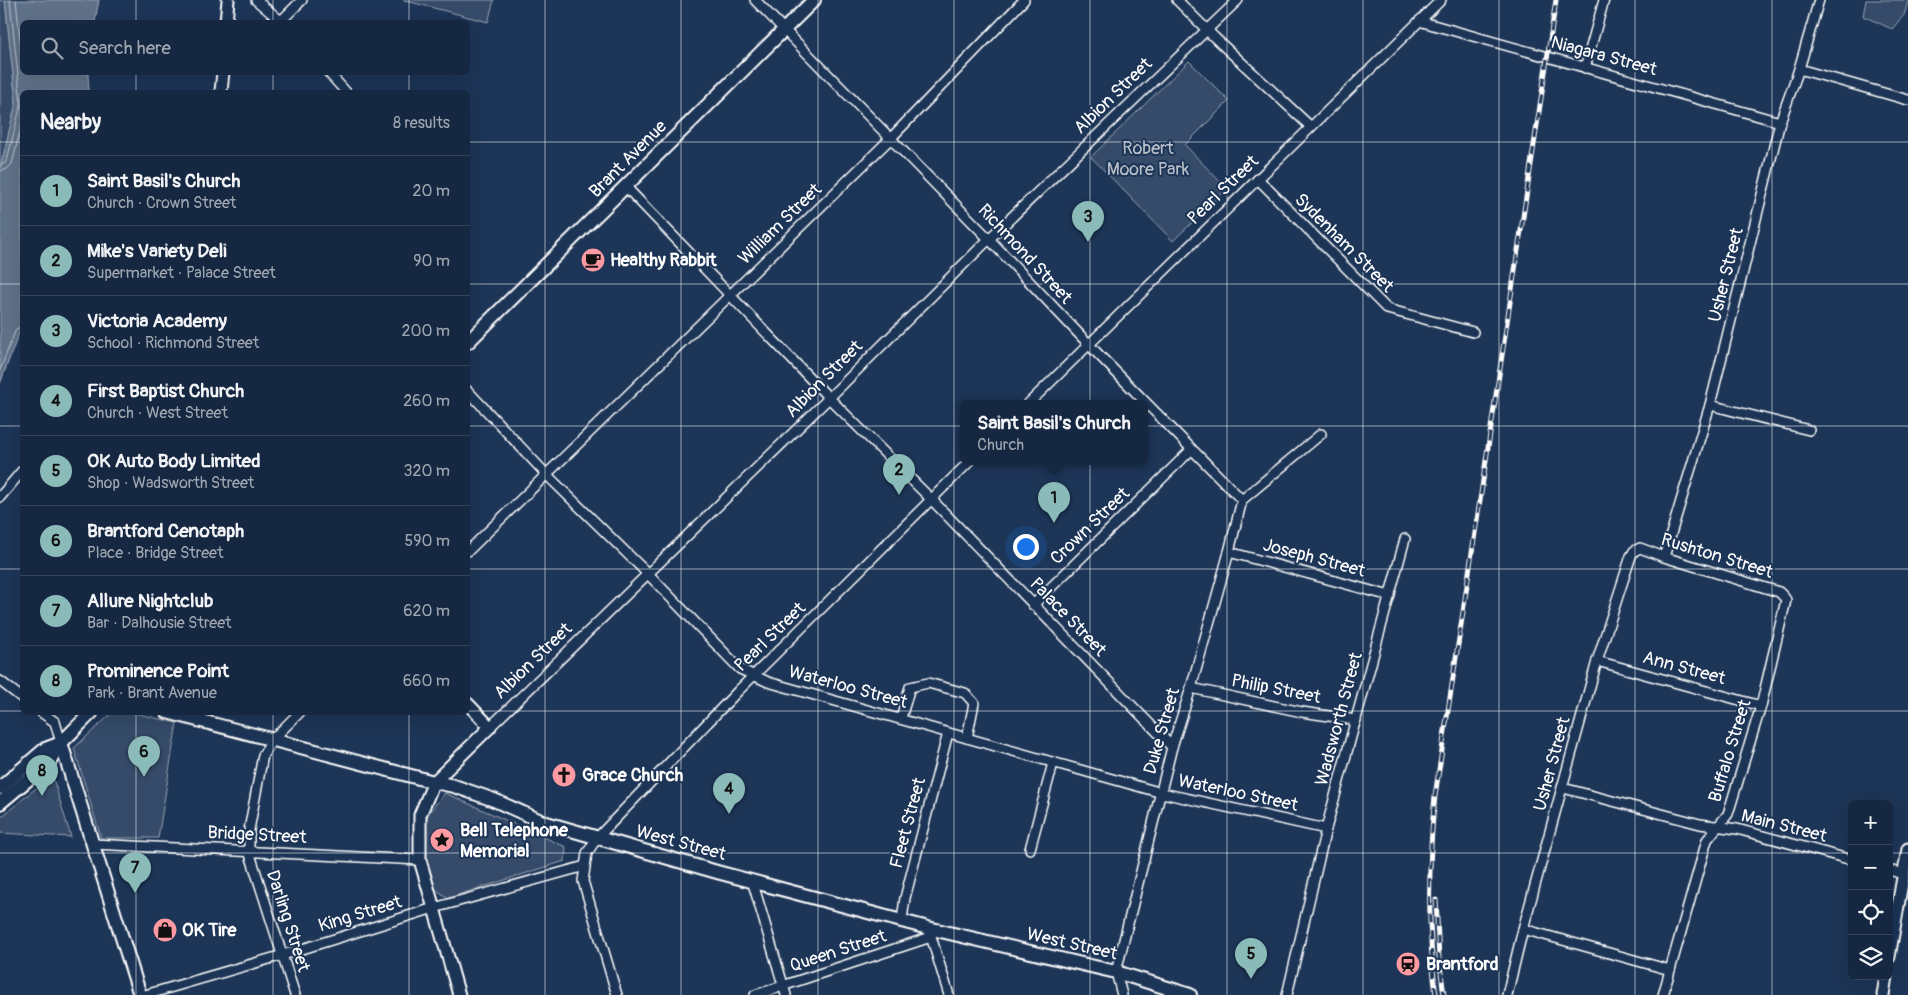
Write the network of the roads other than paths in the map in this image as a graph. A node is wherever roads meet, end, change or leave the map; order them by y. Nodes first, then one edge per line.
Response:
1 (228, 0) edge
2 (256, 0) edge
3 (302, 0) edge
4 (755, 0) edge
5 (814, 0) edge
6 (1024, 0) edge
7 (1178, 0) edge
8 (1238, 0) edge
9 (1441, 0) edge
10 (1604, 0) edge
11 (1818, 0) edge
12 (226, 20) edge
13 (279, 20) edge
14 (283, 20) edge
15 (1419, 21) junction
16 (784, 29) junction
17 (1207, 30) junction
18 (1585, 68) junction
19 (1800, 69) junction
20 (223, 75) edge
21 (331, 75) edge
22 (221, 90) edge
23 (344, 90) edge
24 (1908, 100) edge
25 (1780, 122) junction
26 (1312, 127) junction
27 (892, 138) junction
28 (1258, 179) junction
29 (626, 187) junction
30 (989, 239) junction
31 (730, 296) junction
32 (1473, 332) dead end
33 (470, 340) edge
34 (1088, 344) junction
35 (470, 393) edge
36 (829, 398) junction
37 (1032, 400) edge
38 (1142, 400) edge
39 (1710, 405) junction
40 (1148, 406) edge
41 (1809, 430) dead end
42 (1321, 434) dead end
43 (1191, 450) junction
44 (966, 465) edge
45 (20, 473) edge
46 (547, 475) junction
47 (0, 497) edge
48 (931, 500) junction
49 (1242, 500) junction
50 (1406, 539) dead end
51 (1640, 548) joint
52 (470, 549) edge
53 (1229, 552) junction
54 (1664, 557) junction
55 (648, 574) junction
56 (1390, 596) junction
57 (1784, 596) joint
58 (1033, 605) junction
59 (1597, 661) junction
60 (754, 676) junction
61 (0, 682) edge
62 (1191, 688) junction
63 (20, 697) edge
64 (470, 706) edge
65 (1761, 706) junction
66 (45, 715) edge
67 (89, 715) edge
68 (178, 715) edge
69 (297, 715) edge
70 (901, 718) junction
71 (1356, 720) junction
72 (490, 727) junction
73 (948, 733) junction
74 (967, 738) junction
75 (272, 740) junction
76 (61, 743) junction
77 (1172, 747) junction
78 (1053, 763) junction
79 (434, 782) junction
80 (0, 788) edge
81 (1563, 788) junction
82 (1162, 793) junction
83 (0, 803) edge
84 (1717, 827) junction
85 (1326, 829) junction
86 (597, 838) junction
87 (92, 844) junction
88 (1030, 849) dead end
89 (1908, 849) edge
90 (249, 851) junction
91 (1848, 859) edge
92 (420, 860) junction
93 (585, 866) junction
94 (1893, 871) edge
95 (1903, 874) junction
96 (752, 880) junction
97 (434, 908) junction
98 (902, 920) junction
99 (1523, 929) junction
100 (930, 932) junction
101 (1893, 935) edge
102 (283, 955) junction
103 (1670, 970) junction
104 (1116, 972) junction
105 (1885, 980) edge
106 (783, 986) junction
107 (140, 995) edge
108 (145, 995) edge
109 (295, 995) edge
110 (459, 995) edge
111 (617, 995) edge
112 (754, 995) edge
113 (786, 995) edge
114 (949, 995) edge
115 (1122, 995) edge
116 (1190, 995) edge
117 (1288, 995) edge
118 (1507, 995) edge
119 (1663, 995) edge
120 (1883, 995) edge

1 - 12 street
2 - 13 street
3 - 14 street
4 - 16 street, Richmond Street
5 - 16 main road, Brant Avenue
6 - 27 street, William Street
7 - 17 street
8 - 17 street, Albion Street
9 - 15 street, Pearl Street
10 - 18 street
11 - 19 street, Usher Street
15 - 18 street, Niagara Street
15 - 26 street, Pearl Street
16 - 27 street, Richmond Street
16 - 29 main road, Brant Avenue
17 - 26 street
17 - 30 street, Albion Street
18 - 25 street, Niagara Street
19 - 24 street
19 - 25 street, Usher Street
20 - 22 street
21 - 23 street
25 - 39 street, Usher Street
26 - 28 street, Pearl Street
27 - 30 street, Richmond Street
27 - 31 street, William Street
28 - 32 street, Sydenham Street
28 - 34 street, Pearl Street
29 - 31 street, Palace Street
29 - 33 main road, Brant Avenue
30 - 34 street, Richmond Street
30 - 36 street, Albion Street
31 - 36 street, Palace Street
31 - 46 street, William Street
34 - 37 street, Pearl Street
34 - 38 street, Richmond Street
35 - 46 street, Waterloo Street
36 - 48 street, Palace Street
36 - 55 street, Albion Street
39 - 41 street
39 - 54 street, Usher Street
40 - 43 street, Richmond Street
42 - 49 street
43 - 49 street, Richmond Street
43 - 58 street, Crown Street
44 - 48 street, Pearl Street
45 - 47 street
46 - 52 street, William Street
46 - 55 street, Waterloo Street
48 - 58 street, Palace Street
48 - 60 street, Pearl Street
49 - 53 street, Duke Street
50 - 56 street, Wadsworth Street
51 - 54 street, Rushton Street
51 - 59 street, Usher Street
53 - 56 street, Joseph Street
53 - 62 street, Duke Street
54 - 57 street, Rushton Street
55 - 60 street, Waterloo Street
55 - 72 street, Albion Street
56 - 71 street, Wadsworth Street
57 - 65 street, Buffalo Street
58 - 77 street, Palace Street
59 - 65 street, Ann Street
59 - 81 street, Usher Street
60 - 70 street, Waterloo Street
60 - 86 street, Pearl Street
61 - 63 street
62 - 71 street, Philip Street
62 - 77 street, Duke Street
64 - 72 street
65 - 84 street, Buffalo Street
66 - 76 street
67 - 76 main road
68 - 75 main road, West Street
69 - 75 street
70 - 73 street, Waterloo Street
70 - 74 street
71 - 85 street, Wadsworth Street
72 - 79 street, Albion Street
73 - 74 street, Waterloo Street
73 - 98 street, Fleet Street
74 - 78 street, Waterloo Street
75 - 79 main road, West Street
75 - 90 street, Darling Street
76 - 80 main road
76 - 83 main road
76 - 87 main road
77 - 82 street, Duke Street
78 - 82 street, Waterloo Street
78 - 88 street
79 - 86 main road, West Street
79 - 92 street
81 - 84 street, Main Street
81 - 99 street, Usher Street
82 - 85 street, Waterloo Street
82 - 104 street, Duke Street
84 - 91 street, Main Street
84 - 103 street, Buffalo Street
85 - 117 street, Wadsworth Street
86 - 93 street, Pearl Street
86 - 96 main road, West Street
87 - 90 street, Bridge Street
87 - 107 main road
89 - 95 street
90 - 92 street, Bridge Street
90 - 102 street, Darling Street
92 - 97 street
93 - 97 street, King Street
93 - 111 street
94 - 95 street
95 - 101 street
96 - 98 main road, West Street
96 - 106 street
97 - 102 street, King Street
97 - 110 street
98 - 100 main road, West Street
99 - 103 street
99 - 118 street, Usher Street
100 - 104 main road, West Street
100 - 106 street, Queen Street
100 - 114 street
102 - 108 street, King Street
102 - 109 street, Darling Street
103 - 119 street, Buffalo Street
104 - 115 street
104 - 116 main road, West Street
105 - 120 street
106 - 112 street, Queen Street
106 - 113 street

